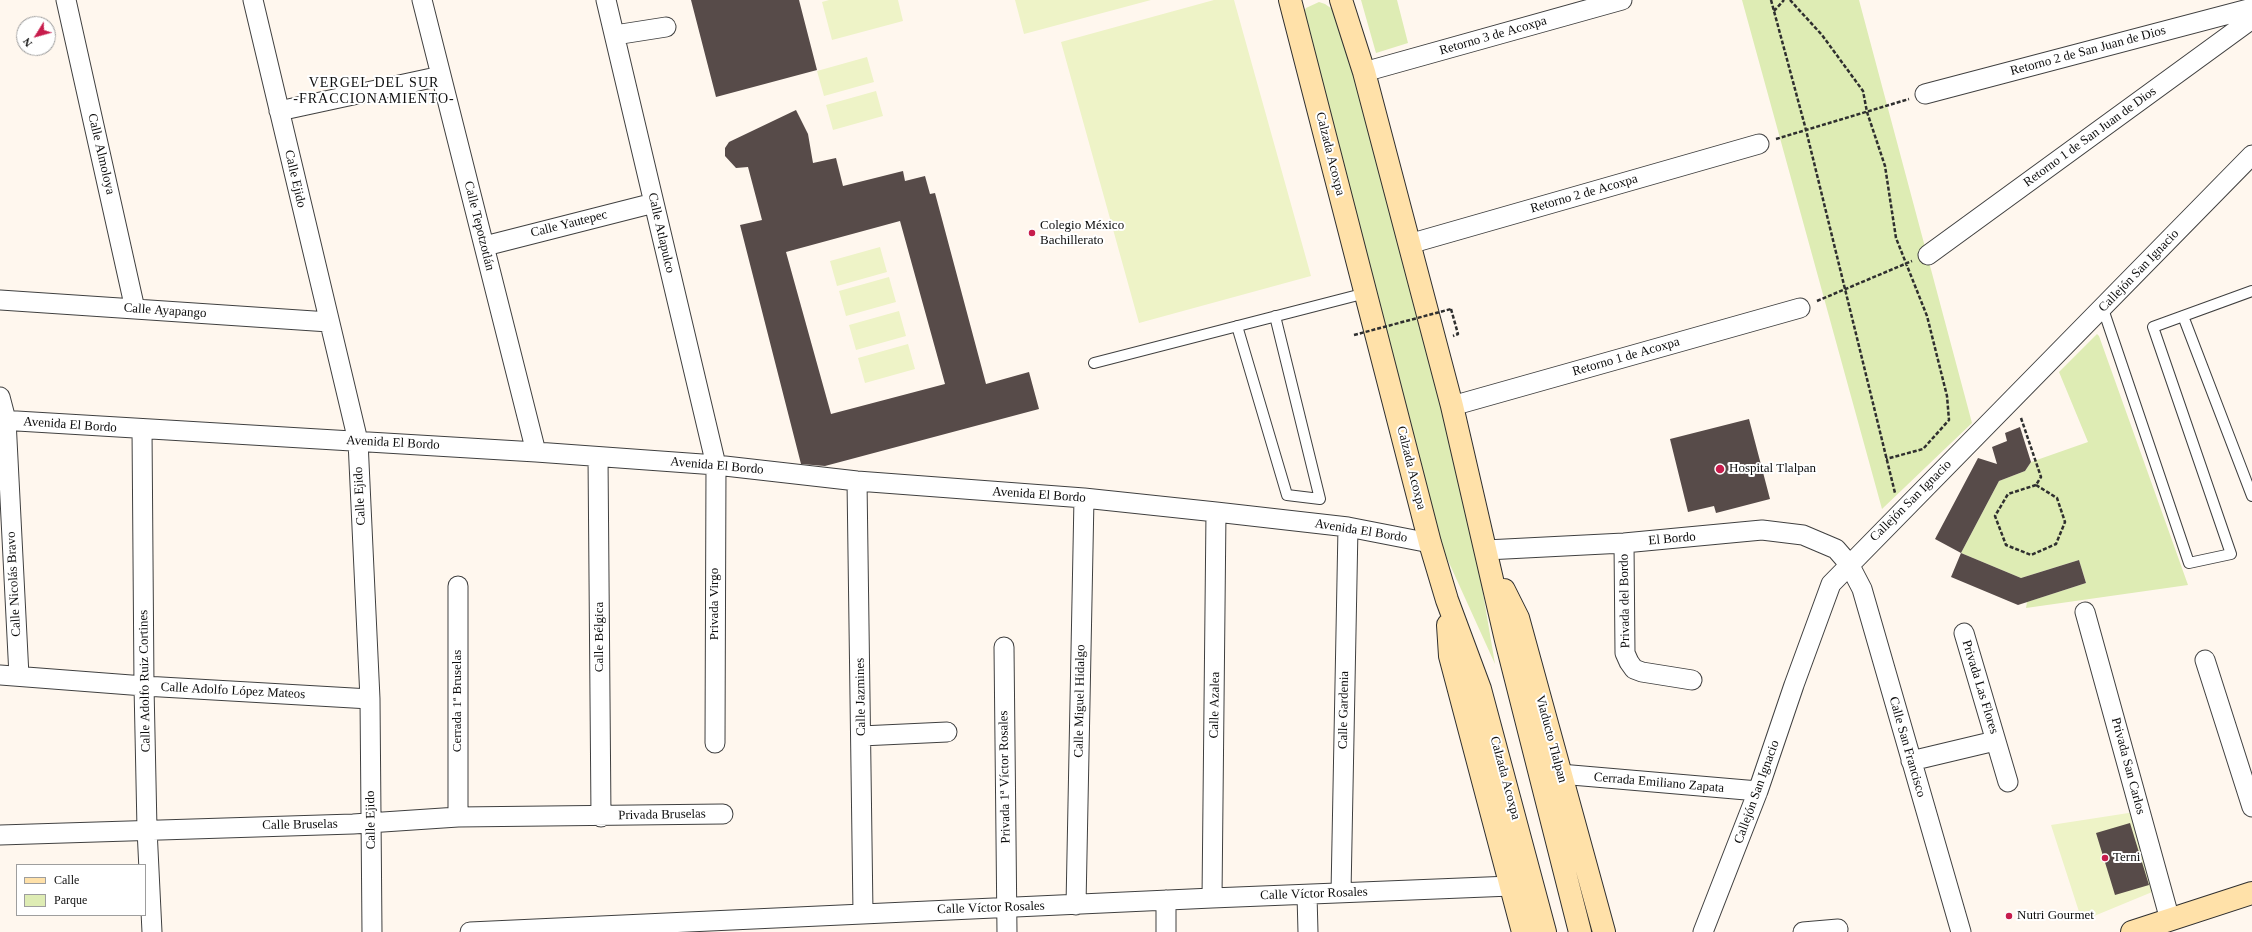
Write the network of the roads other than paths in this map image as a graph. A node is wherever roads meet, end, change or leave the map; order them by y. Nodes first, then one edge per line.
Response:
1 (66, 0) edge
2 (253, 0) edge
3 (422, 0) edge
4 (606, 0) edge
5 (1341, 0) edge
6 (1622, 0) edge
7 (1294, 3) edge
8 (2252, 8) edge
9 (2252, 19) edge
10 (666, 26) dead end
11 (615, 35) junction
12 (1364, 72) junction
13 (441, 76) junction
14 (1925, 94) road end
15 (279, 111) junction
16 (1759, 144) road end
17 (2252, 155) edge
18 (654, 203) junction
19 (1409, 244) junction
20 (484, 246) junction
21 (1928, 254) road end
22 (2252, 291) edge
23 (1366, 293) junction
24 (0, 300) edge
25 (1800, 308) road end
26 (135, 309) junction
27 (2103, 309) junction
28 (1275, 316) junction
29 (2183, 316) junction
30 (329, 322) junction
31 (1237, 326) junction
32 (1094, 363) dead end
33 (0, 397) edge
34 (1452, 406) junction
35 (3, 420) edge
36 (142, 429) junction
37 (358, 441) junction
38 (536, 452) junction
39 (598, 457) junction
40 (716, 465) junction
41 (858, 481) junction
42 (2252, 496) edge
43 (1084, 498) junction
44 (1216, 512) junction
45 (1348, 528) junction
46 (1430, 542) junction
47 (1624, 543) junction
48 (1486, 550) junction
49 (1849, 564) junction
50 (458, 586) dead end
51 (1446, 600) junction
52 (2085, 612) dead end
53 (1964, 633) dead end
54 (1004, 648) dead end
55 (2205, 660) dead end
56 (9, 676) edge
57 (1692, 680) dead end
58 (144, 686) junction
59 (370, 699) junction
60 (947, 732) dead end
61 (861, 736) junction
62 (1995, 741) junction
63 (715, 743) dead end
64 (1911, 761) junction
65 (1560, 774) junction
66 (2008, 782) dead end
67 (1758, 791) junction
68 (2252, 807) edge
69 (723, 814) dead end
70 (458, 817) junction
71 (601, 817) junction
72 (371, 822) junction
73 (147, 829) junction
74 (0, 835) edge
75 (1512, 886) junction
76 (1341, 893) junction
77 (2252, 893) edge
78 (1306, 895) junction
79 (1212, 898) junction
80 (1166, 900) junction
81 (1076, 904) junction
82 (1006, 907) junction
83 (863, 913) junction
84 (2170, 920) junction
85 (775, 925) edge
86 (1838, 929) dead end
87 (152, 932) edge
88 (372, 932) edge
89 (470, 932) edge
90 (1007, 932) edge
91 (1166, 932) edge
92 (1308, 932) edge
93 (1523, 932) edge
94 (1545, 932) edge
95 (1580, 932) edge
96 (1604, 932) edge
97 (1703, 932) edge
98 (1803, 932) edge
99 (1961, 932) edge
100 (2132, 932) edge

1 - 26 street, Calle Almoloya
2 - 15 street, Calle Ejido
3 - 13 street, Calle Tepotzotlán
4 - 11 street, Calle Atlapulco
5 - 12 main road
6 - 12 street, Retorno 3 de Acoxpa
7 - 23 main road, Calzada Acoxpa
8 - 14 street, Retorno 2 de San Juan de Dios
9 - 21 street, Retorno 1 de San Juan de Dios
10 - 11 street
11 - 18 street, Calle Atlapulco
12 - 19 main road
13 - 15 street
13 - 20 street, Calle Tepotzotlán
15 - 30 street, Calle Ejido
16 - 19 street, Retorno 2 de Acoxpa
17 - 27 street, Callejón San Ignacio
18 - 20 street, Calle Yautepec
18 - 40 street, Calle Atlapulco
19 - 34 main road
20 - 38 street, Calle Tepotzotlán
22 - 29 lane
23 - 28 lane
23 - 46 main road, Calzada Acoxpa
24 - 26 street, Calle Ayapango
25 - 34 street, Retorno 1 de Acoxpa
26 - 30 street, Calle Ayapango
27 - 29 lane
27 - 49 street, Callejón San Ignacio
28 - 31 lane
28 - 31 lane
29 - 42 lane
30 - 37 street, Calle Ejido
31 - 32 lane
33 - 35 street, Calle Nicolás Bravo
34 - 48 main road
35 - 36 street, Avenida El Bordo
35 - 56 street, Calle Nicolás Bravo
36 - 37 street, Avenida El Bordo
36 - 58 street, Calle Adolfo Ruiz Cortines
37 - 38 street, Avenida El Bordo
37 - 59 street, Calle Ejido
38 - 39 street, Avenida El Bordo
39 - 40 street, Avenida El Bordo
39 - 71 street, Calle Bélgica
40 - 41 street, Avenida El Bordo
40 - 63 street, Privada Virgo
41 - 43 street, Avenida El Bordo
41 - 61 street, Calle Jazmines
43 - 44 street, Avenida El Bordo
43 - 81 street, Calle Miguel Hidalgo
44 - 45 street, Avenida El Bordo
44 - 79 street, Calle Azalea
45 - 46 street, Avenida El Bordo
45 - 76 street, Calle Gardenia
46 - 51 main road, Calzada Acoxpa
47 - 48 street, El Bordo
47 - 49 street, El Bordo
47 - 57 street, Privada del Bordo
48 - 65 main road, Viaducto Tlalpan
48 - 95 main road
49 - 64 street, Calle San Francisco
49 - 67 street, Callejón San Ignacio
50 - 70 street, Cerrada 1ª Bruselas
51 - 75 main road
51 - 94 main road, Calzada Acoxpa
52 - 84 street, Privada San Carlos
53 - 62 street, Privada Las Flores
54 - 82 street, Privada 1ª Víctor Rosales
55 - 68 street
56 - 58 street, Calle Adolfo López Mateos
58 - 59 street, Calle Adolfo López Mateos
58 - 73 street, Calle Adolfo Ruiz Cortines
59 - 72 street, Calle Ejido
60 - 61 street
61 - 83 street, Calle Jazmines
62 - 64 street, Privada Las Flores
62 - 66 street, Privada Las Flores
64 - 99 street, Calle San Francisco
65 - 67 street, Cerrada Emiliano Zapata
65 - 96 main road, Viaducto Tlalpan
67 - 97 street, Callejón San Ignacio
69 - 71 street, Privada Bruselas
70 - 71 street, Calle Bruselas
70 - 72 street, Calle Bruselas
72 - 73 street, Calle Bruselas
72 - 88 street, Calle Ejido
73 - 74 street, Calle Bruselas
73 - 87 street, Calle Adolfo Ruiz Cortines
75 - 76 street, Calle Víctor Rosales
75 - 93 main road
76 - 78 street, Calle Víctor Rosales
77 - 84 main road
78 - 79 street, Calle Víctor Rosales
78 - 92 street
79 - 80 street, Calle Víctor Rosales
80 - 81 street, Calle Víctor Rosales
80 - 91 street
81 - 82 street, Calle Víctor Rosales
82 - 83 street, Calle Víctor Rosales
82 - 90 street, Privada 1ª Víctor Rosales
83 - 85 street, Calle Víctor Rosales
84 - 100 main road
85 - 89 street, Calle Víctor Rosales
86 - 98 street

